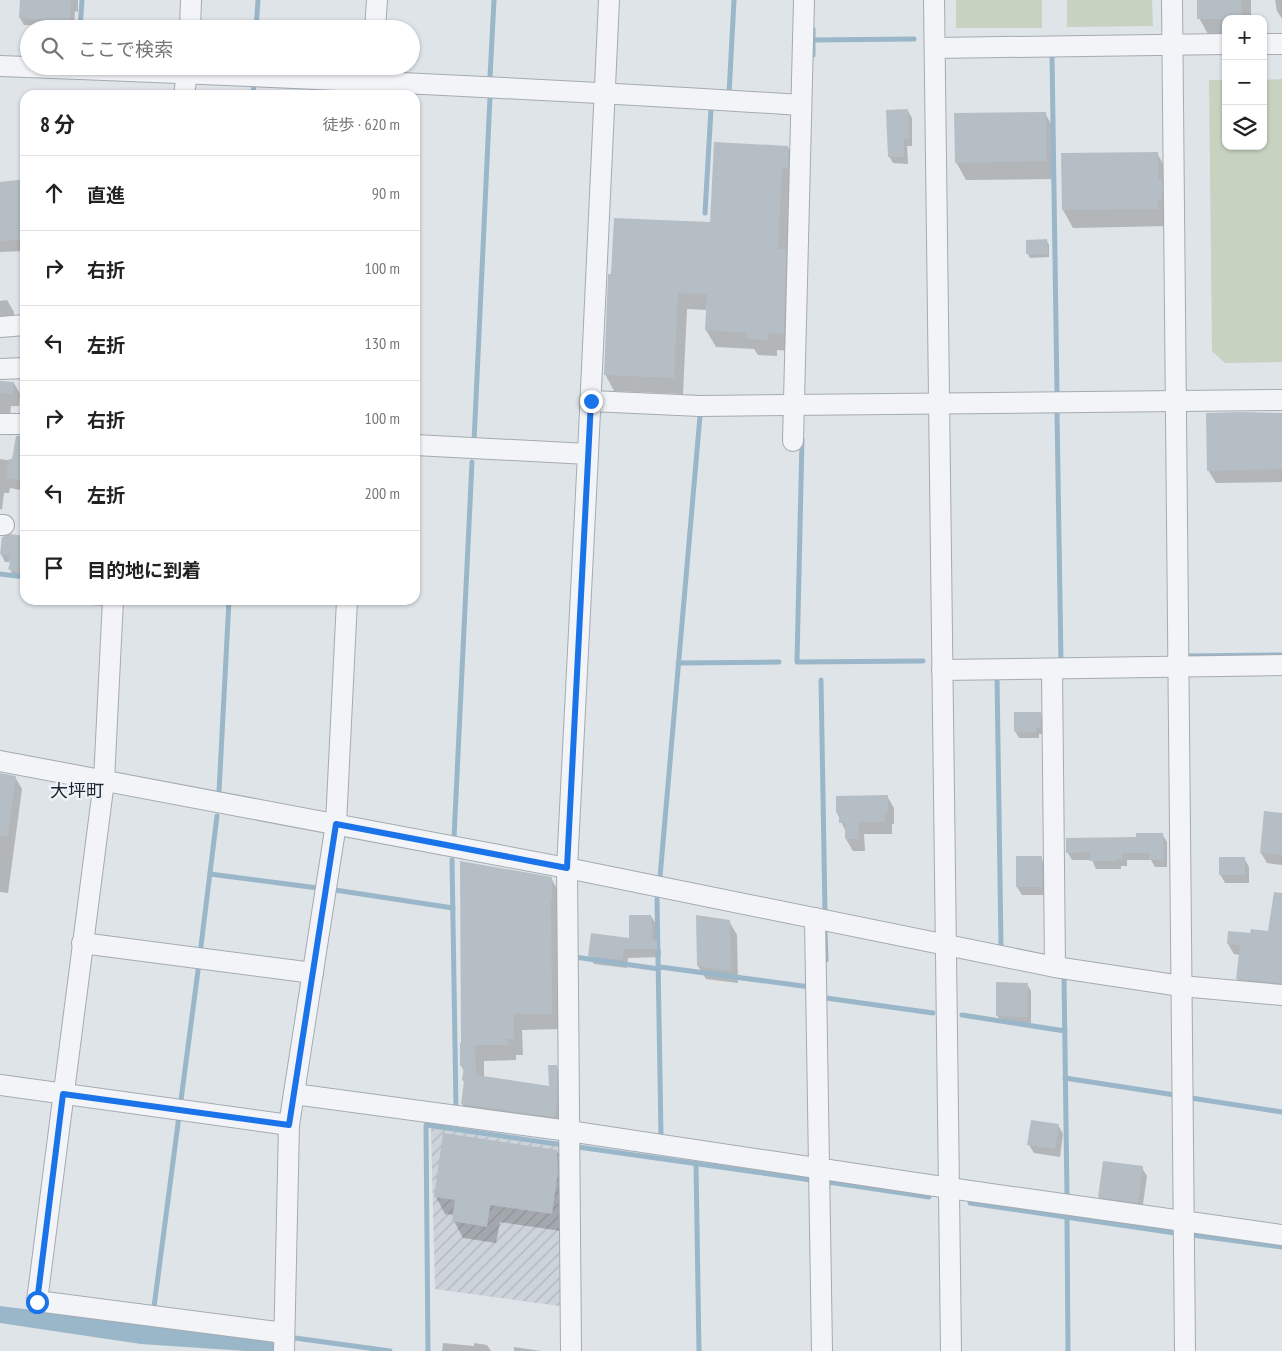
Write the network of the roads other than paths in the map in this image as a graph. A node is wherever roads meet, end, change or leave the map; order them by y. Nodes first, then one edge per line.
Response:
1 (191, 0) edge
2 (376, 0) edge
3 (609, 0) edge
4 (804, 0) edge
5 (934, 0) edge
6 (1172, 0) edge
7 (190, 20) edge
8 (375, 20) edge
9 (1222, 44) edge
10 (1267, 44) edge
11 (1282, 44) edge
12 (1173, 45) junction
13 (935, 48) junction
14 (0, 66) edge
15 (20, 66) edge
16 (187, 75) edge
17 (272, 75) edge
18 (372, 81) edge
19 (185, 90) edge
20 (605, 93) junction
21 (801, 106) junction
22 (20, 325) edge
23 (0, 327) edge
24 (20, 368) edge
25 (0, 369) edge
26 (1282, 400) edge
27 (591, 401) junction
28 (1176, 401) junction
29 (939, 404) junction
30 (800, 405) junction
31 (0, 424) edge
32 (20, 424) edge
33 (793, 441) dead end
34 (420, 445) edge
35 (588, 454) junction
36 (113, 605) edge
37 (347, 605) edge
38 (1282, 665) edge
39 (1179, 667) junction
40 (1052, 669) junction
41 (942, 670) junction
42 (0, 761) edge
43 (104, 781) junction
44 (336, 824) junction
45 (567, 868) junction
46 (815, 918) junction
47 (82, 943) junction
48 (946, 945) junction
49 (1055, 967) junction
50 (313, 973) junction
51 (1181, 986) junction
52 (1282, 995) edge
53 (0, 1086) edge
54 (63, 1094) junction
55 (294, 1094) junction
56 (289, 1125) junction
57 (569, 1131) junction
58 (820, 1169) junction
59 (949, 1188) junction
60 (1183, 1220) junction
61 (1282, 1235) edge
62 (284, 1342) edge
63 (571, 1351) edge
64 (822, 1351) edge
65 (951, 1351) edge
66 (1185, 1351) edge

1 - 7 street
2 - 8 street
3 - 20 street
4 - 21 street
5 - 13 street
6 - 12 street
9 - 12 street
10 - 11 street
12 - 13 street
12 - 28 street
13 - 29 street
14 - 15 street
16 - 19 street
17 - 18 street
18 - 20 street
20 - 21 street
20 - 27 street
21 - 30 street
22 - 23 street
24 - 25 street
26 - 28 street
27 - 30 street
27 - 35 street
28 - 29 street
28 - 39 street
29 - 30 street
29 - 41 street
30 - 33 street
31 - 32 street
34 - 35 street
35 - 45 street
36 - 43 street
37 - 44 street
38 - 39 street
39 - 40 street
39 - 51 street
40 - 41 street
40 - 49 street
41 - 48 street
42 - 43 street
43 - 44 street
43 - 47 street
44 - 45 street
44 - 50 street
45 - 46 street
45 - 57 street
46 - 48 street
46 - 58 street
47 - 50 street
47 - 54 street
48 - 49 street
48 - 59 street
49 - 51 street
50 - 55 street
51 - 52 street
51 - 60 street
53 - 54 street
54 - 56 street
54 - 62 street
55 - 56 street
55 - 57 street
56 - 62 street
57 - 58 street
57 - 63 street
58 - 59 street
58 - 64 street
59 - 60 street
59 - 65 street
60 - 61 street
60 - 66 street

